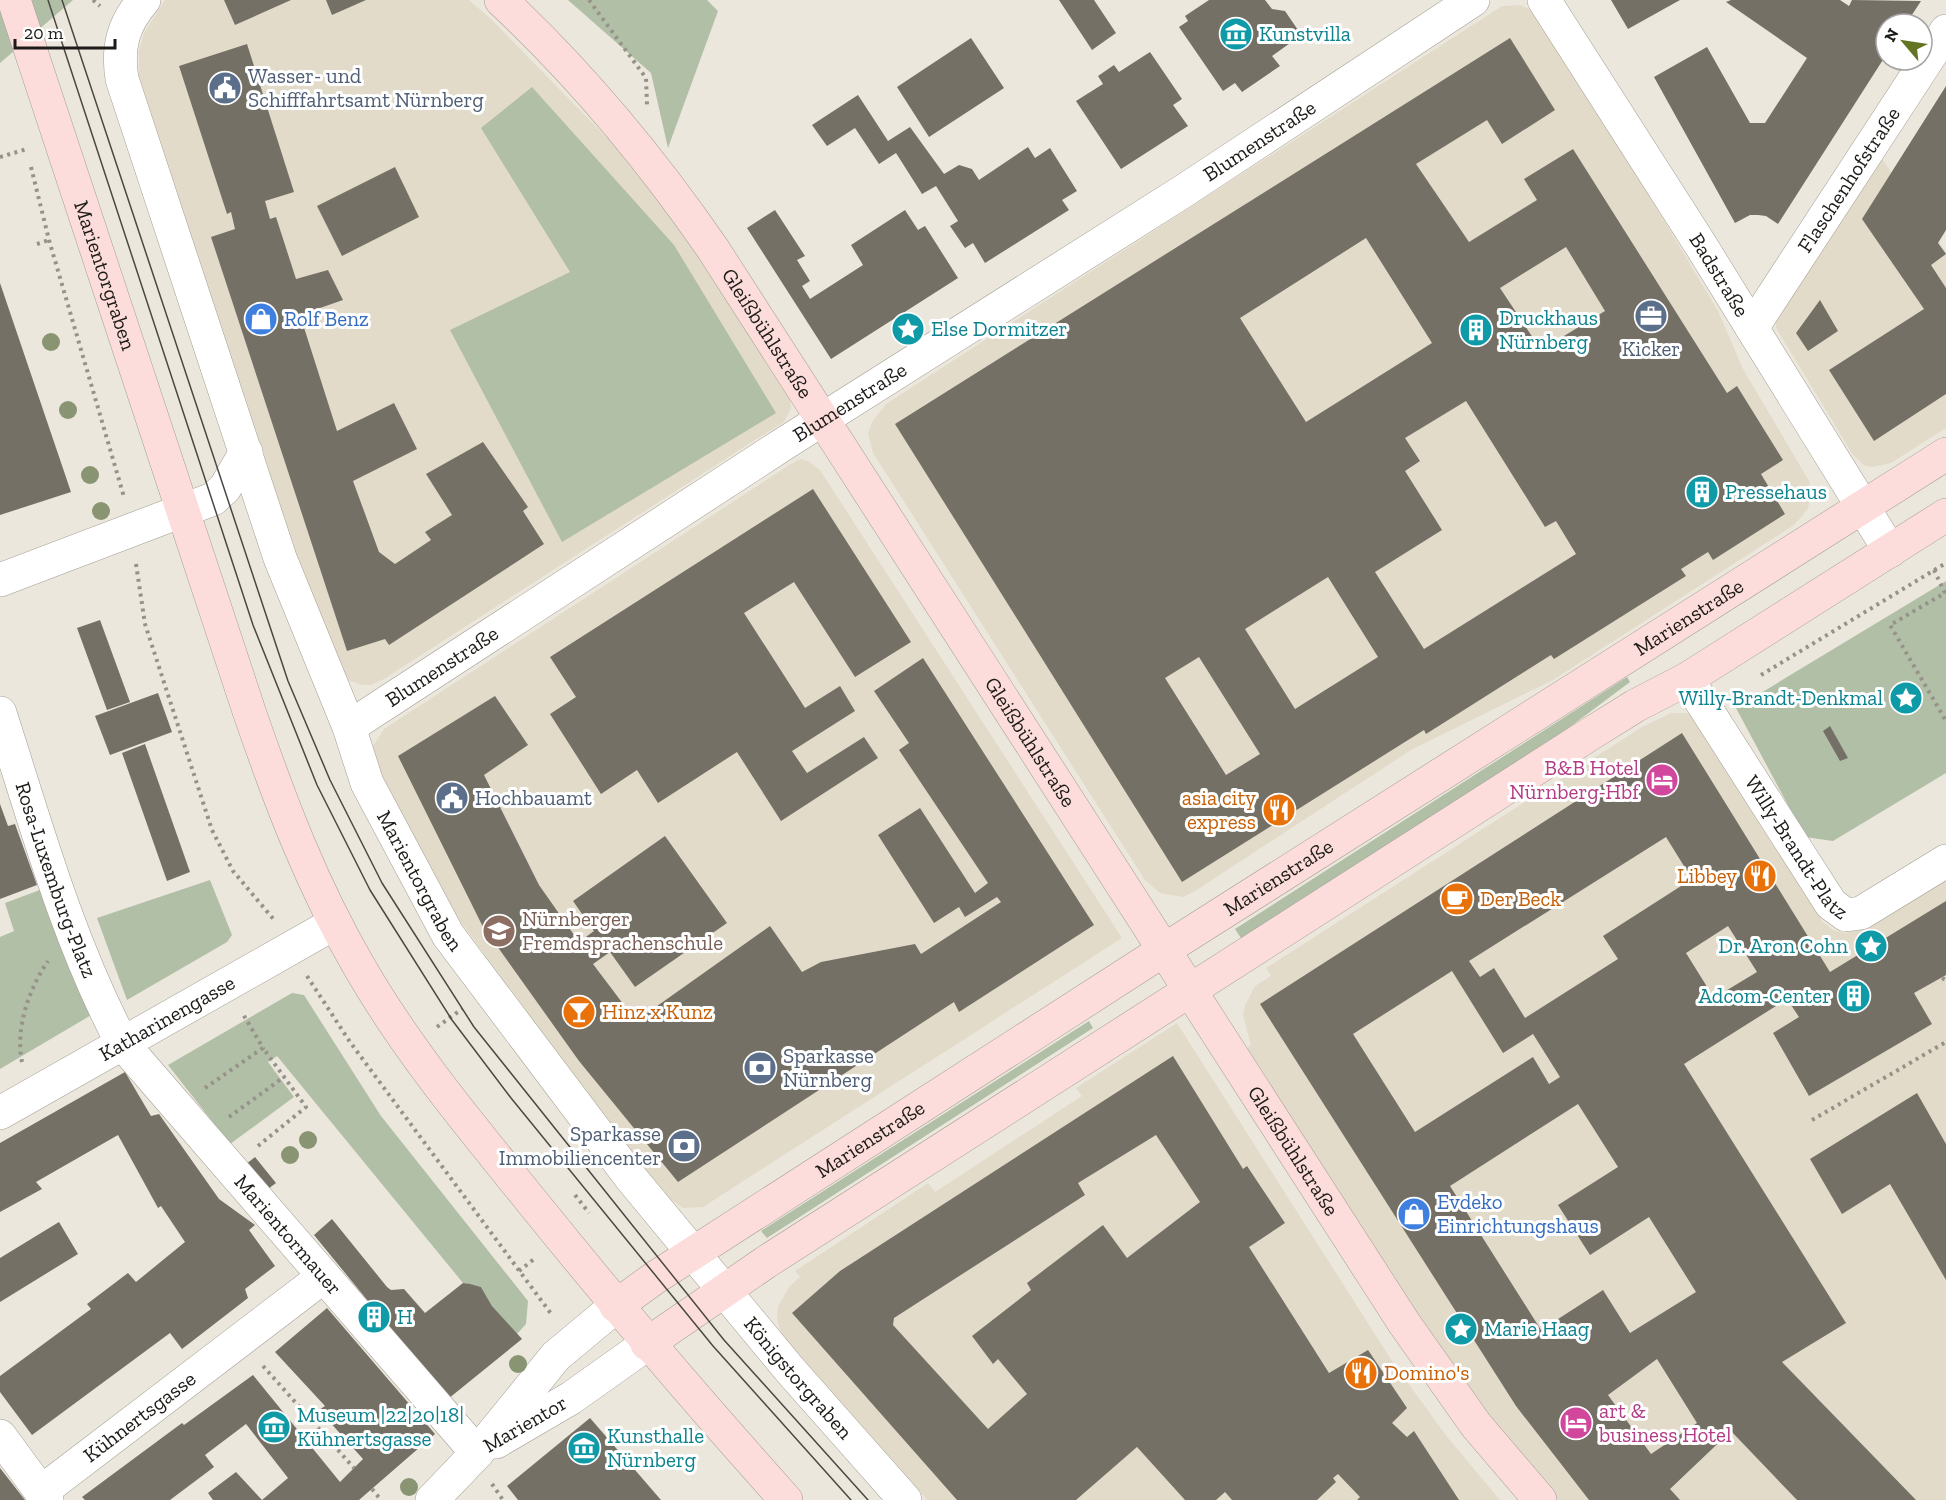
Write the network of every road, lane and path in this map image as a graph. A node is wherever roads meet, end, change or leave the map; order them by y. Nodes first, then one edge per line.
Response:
1 (14, 0) edge
2 (144, 0) edge
3 (501, 0) edge
4 (589, 0) edge
5 (1473, 0) edge
6 (1544, 0) edge
7 (1946, 31) edge
8 (647, 109) dead end
9 (24, 138) dead end
10 (27, 149) junction
11 (0, 157) edge
12 (49, 240) junction
13 (37, 244) dead end
14 (1752, 328) junction
15 (823, 419) junction
16 (246, 452) junction
17 (1946, 454) edge
18 (1861, 508) junction
19 (182, 512) junction
20 (1946, 515) edge
21 (131, 532) junction
22 (1890, 551) junction
23 (1934, 570) dead end
24 (0, 580) edge
25 (1687, 679) junction
26 (0, 713) edge
27 (1946, 722) edge
28 (349, 727) junction
29 (1946, 861) edge
30 (335, 923) junction
31 (71, 933) junction
32 (292, 946) junction
33 (1164, 950) junction
34 (226, 984) junction
35 (1191, 990) junction
36 (1946, 1042) edge
37 (122, 1043) junction
38 (263, 1048) junction
39 (284, 1077) junction
40 (34, 1094) junction
41 (177, 1107) junction
42 (0, 1113) edge
43 (1812, 1120) dead end
44 (223, 1122) dead end
45 (258, 1146) dead end
46 (575, 1195) dead end
47 (589, 1213) dead end
48 (694, 1252) junction
49 (534, 1259) dead end
50 (519, 1271) junction
51 (323, 1277) junction
52 (726, 1290) junction
53 (616, 1306) junction
54 (558, 1323) dead end
55 (240, 1341) junction
56 (647, 1344) junction
57 (0, 1436) edge
58 (477, 1454) junction
59 (354, 1468) dead end
60 (372, 1489) dead end
61 (44, 1496) edge
62 (381, 1500) edge
63 (432, 1500) edge
64 (786, 1500) edge
65 (905, 1500) edge
66 (1540, 1500) edge

1 - 19 main road, Marientorgraben
2 - 16 street, Marientorgraben
3 - 15 main road, Gleißbühlstraße
4 - 8 path
5 - 15 street, Blumenstraße
6 - 14 street, Badstraße
7 - 14 street, Flaschenhofstraße
9 - 10 path, Marientorgraben
10 - 11 path
10 - 12 path, Marientorgraben
12 - 13 path
12 - 21 path, Marientorgraben
14 - 18 street, Badstraße
15 - 28 street, Blumenstraße
15 - 33 main road, Gleißbühlstraße
16 - 19 street
16 - 28 street, Marientorgraben
17 - 18 main road, Marienstraße
18 - 22 street, Badstraße
18 - 33 main road, Marienstraße
19 - 21 street
19 - 30 main road, Marientorgraben
20 - 22 main road
21 - 24 street
21 - 32 path, Marientorgraben
22 - 25 main road
23 - 27 path
25 - 29 street, Willy-Brandt-Platz
25 - 35 main road
26 - 31 street, Rosa-Luxemburg-Platz
28 - 48 street, Marientorgraben
30 - 32 street, Katharinengasse
30 - 53 main road, Marientorgraben
31 - 37 street, Rosa-Luxemburg-Platz
31 - 40 path
32 - 34 street, Katharinengasse
32 - 50 path
33 - 35 main road, Gleißbühlstraße
33 - 48 main road, Marienstraße
34 - 37 street, Katharinengasse
34 - 38 path
35 - 52 main road
35 - 66 main road, Gleißbühlstraße
36 - 43 path
37 - 40 street, Katharinengasse
37 - 41 street, Marientormauer
38 - 39 path
38 - 41 path
39 - 44 path
39 - 45 path
40 - 42 street, Katharinengasse
41 - 51 street, Marientormauer
46 - 47 path
48 - 52 street, Königstorgraben
48 - 53 main road, Marienstraße
49 - 50 path
50 - 54 path
51 - 55 street, Kühnertsgasse
51 - 58 street, Marientormauer
52 - 56 main road
52 - 65 street, Königstorgraben
53 - 56 main road
53 - 58 street, Marientor
55 - 59 path
55 - 61 street, Kühnertsgasse
56 - 58 street, Marientor
56 - 64 main road
57 - 61 street
58 - 63 street
60 - 62 path

